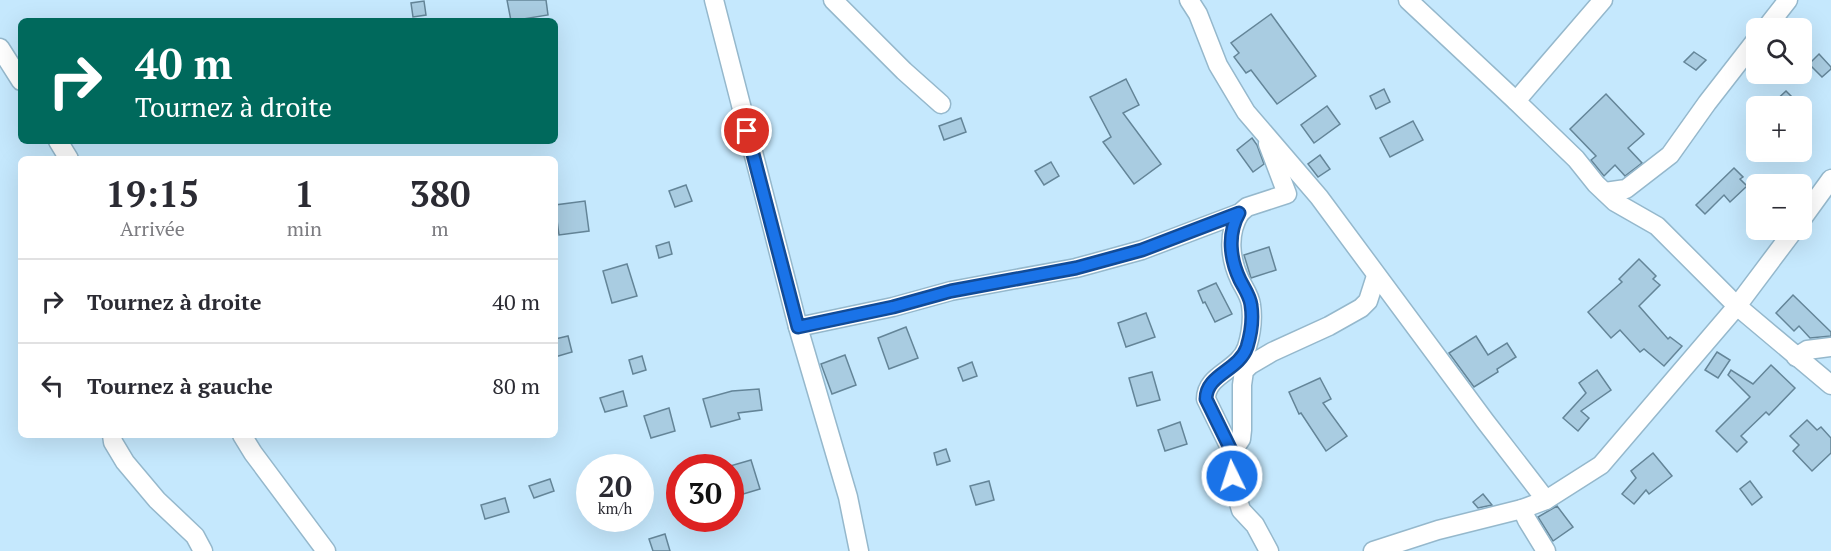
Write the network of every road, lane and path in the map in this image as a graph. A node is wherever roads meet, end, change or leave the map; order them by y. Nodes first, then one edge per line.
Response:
1 (714, 0) edge
2 (833, 0) edge
3 (1189, 0) edge
4 (1408, 0) edge
5 (1603, 0) edge
6 (1788, 0) edge
7 (1774, 18) edge
8 (0, 48) edge
9 (1746, 53) edge
10 (18, 76) edge
11 (1516, 101) junction
12 (941, 104) dead end
13 (1263, 132) junction
14 (1831, 179) edge
15 (1605, 192) junction
16 (1812, 205) edge
17 (1239, 213) junction
18 (1786, 240) edge
19 (1377, 276) junction
20 (1737, 306) junction
21 (798, 327) junction
22 (1831, 347) edge
23 (1796, 357) junction
24 (1831, 385) edge
25 (112, 438) edge
26 (244, 438) edge
27 (1232, 452) junction
28 (1546, 500) junction
29 (1522, 509) junction
30 (203, 551) edge
31 (326, 551) edge
32 (859, 551) edge
33 (1269, 551) edge
34 (1373, 551) edge
35 (1546, 551) edge

1 - 21 street
2 - 12 street
3 - 13 street
4 - 11 street
5 - 11 street
6 - 7 street
8 - 10 street
9 - 15 street
11 - 15 street
13 - 17 street
13 - 19 street
14 - 16 street
15 - 20 street
17 - 21 street
17 - 27 street
18 - 20 street
19 - 27 street
19 - 28 street
20 - 23 street
20 - 28 street
21 - 32 street
22 - 23 street
23 - 24 street
25 - 30 street
26 - 31 street
27 - 33 street
28 - 29 street
29 - 34 street
29 - 35 street

